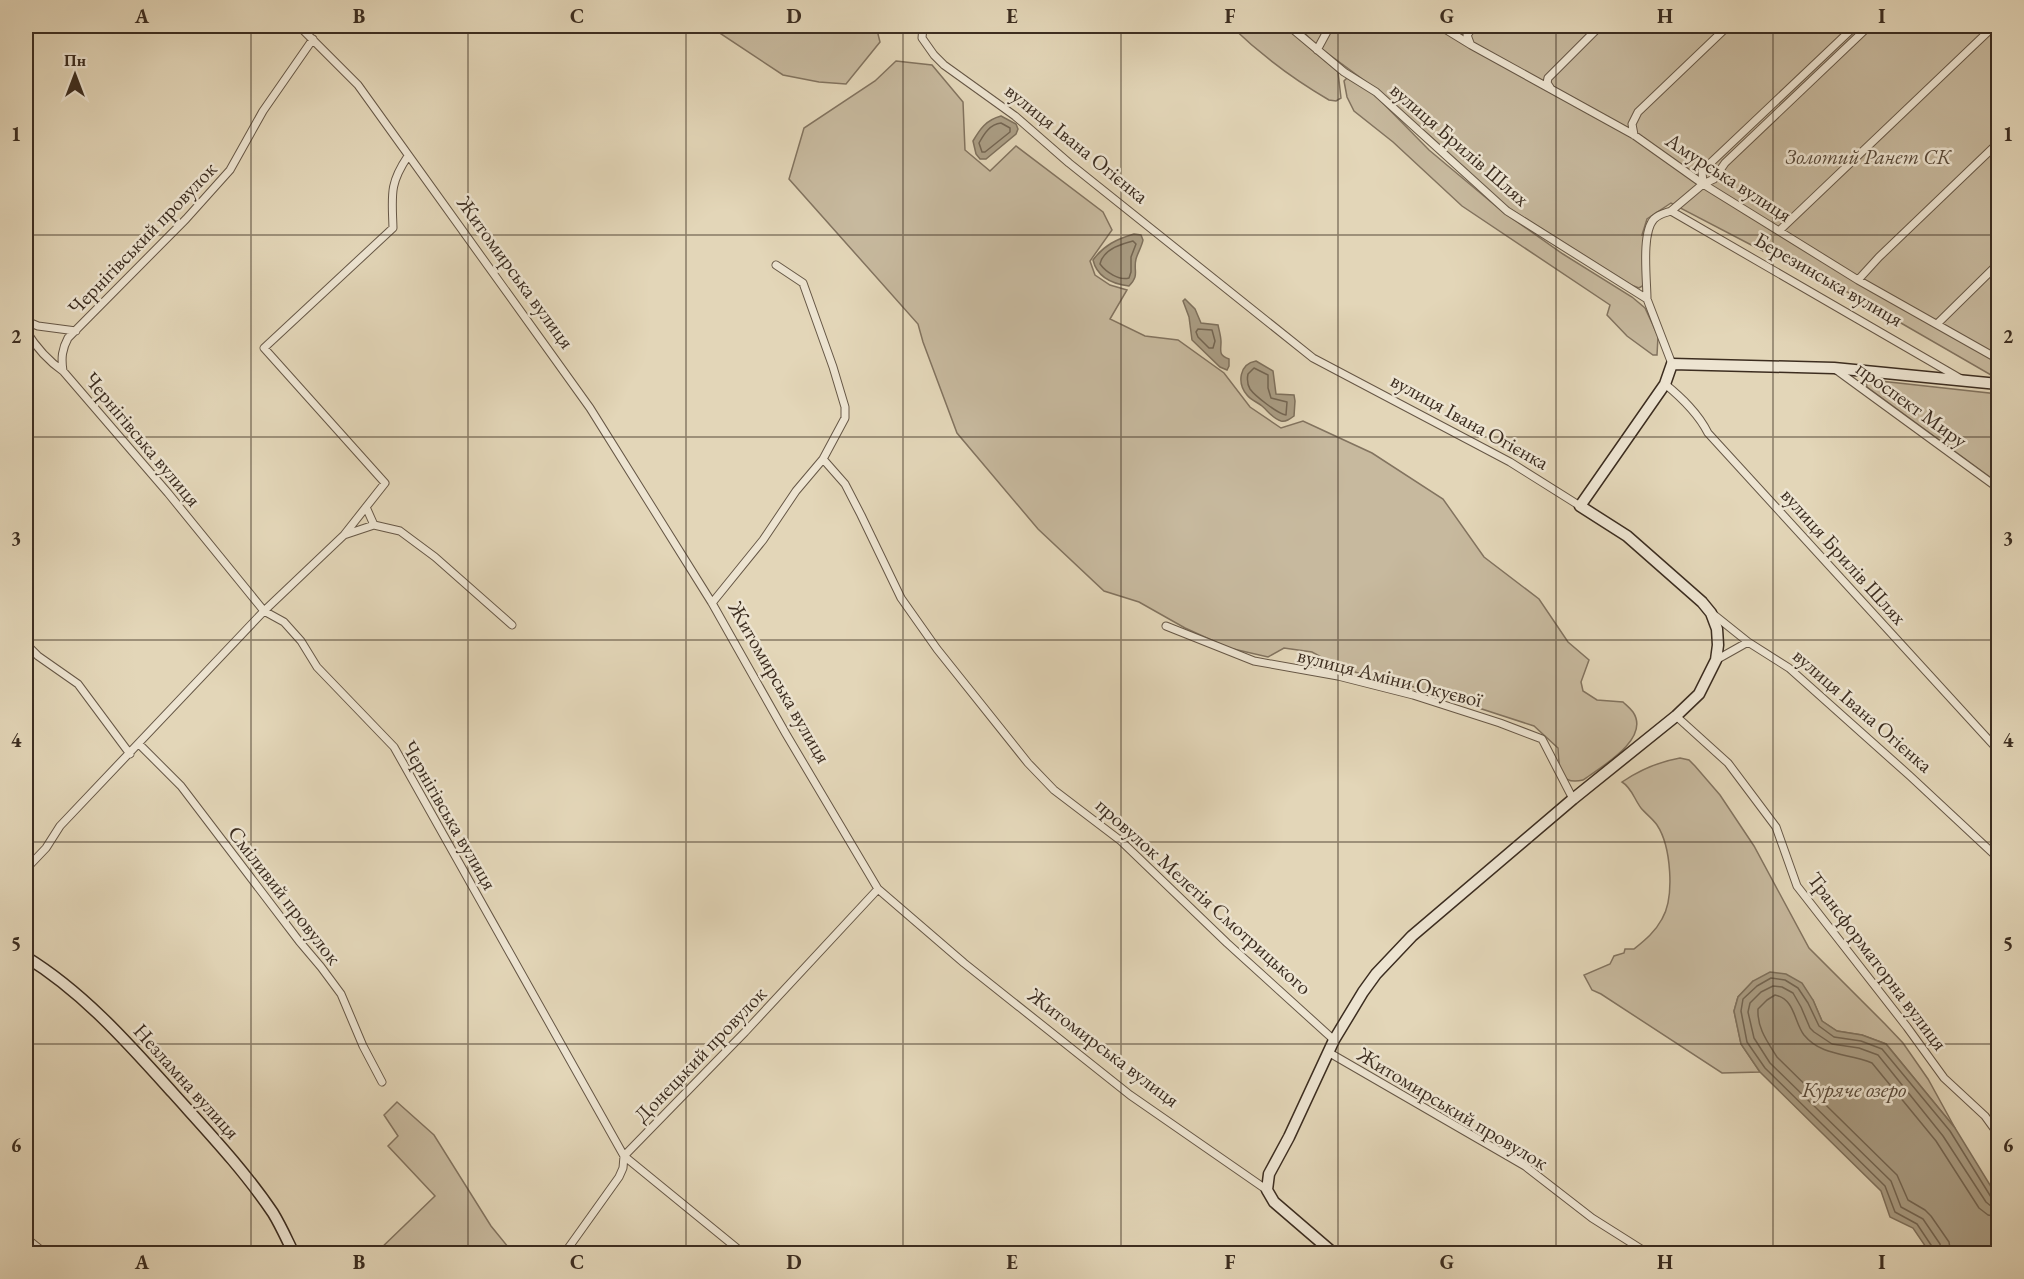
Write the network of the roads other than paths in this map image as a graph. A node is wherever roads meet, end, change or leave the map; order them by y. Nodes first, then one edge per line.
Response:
1 (299, 26) edge
2 (923, 26) edge
3 (1289, 26) edge
4 (1330, 26) edge
5 (1440, 26) edge
6 (1474, 26) edge
7 (1600, 26) edge
8 (1728, 26) edge
9 (1855, 26) edge
10 (1869, 26) edge
11 (1994, 26) edge
12 (313, 39) junction
13 (1471, 45) junction
14 (1317, 50) junction
15 (1551, 89) junction
16 (1634, 135) junction
17 (1998, 144) edge
18 (408, 156) junction
19 (1703, 184) junction
20 (1671, 211) junction
21 (1780, 230) junction
22 (1998, 264) edge
23 (776, 265) dead end
24 (1858, 280) junction
25 (1647, 299) junction
26 (26, 321) edge
27 (1937, 324) junction
28 (26, 331) edge
29 (76, 331) junction
30 (1998, 359) edge
31 (1672, 364) junction
32 (1834, 368) junction
33 (63, 370) junction
34 (1966, 382) junction
35 (1665, 384) junction
36 (1998, 384) edge
37 (823, 459) junction
38 (1998, 488) edge
39 (1580, 506) junction
40 (366, 507) junction
41 (374, 525) junction
42 (344, 535) junction
43 (712, 603) junction
44 (264, 611) junction
45 (1711, 613) junction
46 (512, 624) dead end
47 (1166, 626) dead end
48 (1748, 642) junction
49 (26, 644) edge
50 (1716, 660) junction
51 (1676, 716) junction
52 (139, 744) junction
53 (1998, 750) edge
54 (130, 754) junction
55 (1573, 799) junction
56 (1998, 857) edge
57 (26, 868) edge
58 (878, 889) junction
59 (26, 957) edge
60 (1334, 1040) junction
61 (1328, 1052) junction
62 (382, 1082) dead end
63 (1998, 1134) edge
64 (624, 1156) junction
65 (1267, 1190) junction
66 (26, 1238) edge
67 (1332, 1253) edge
68 (46, 1254) edge
69 (294, 1254) edge
70 (564, 1254) edge
71 (744, 1254) edge
72 (1650, 1254) edge

1 - 12 street, Житомирська вулиця
2 - 39 street, вулиця Івана Огієнка
3 - 14 street, вулиця Брилів Шлях
4 - 14 street
5 - 13 street, Амурська вулиця
6 - 13 street
7 - 15 street
8 - 16 street
9 - 19 street
10 - 19 street
11 - 21 street
12 - 18 street, Житомирська вулиця
12 - 29 street, Чернігівський провулок
13 - 15 street, Амурська вулиця
14 - 25 street, вулиця Брилів Шлях
15 - 16 street, Амурська вулиця
16 - 19 street, Амурська вулиця
17 - 24 street
18 - 40 street
18 - 43 street, Житомирська вулиця
19 - 20 street
19 - 21 street, Амурська вулиця
20 - 25 street
20 - 34 street, Березинська вулиця
21 - 24 street, Амурська вулиця
22 - 27 street
23 - 37 street
24 - 27 street, Амурська вулиця
25 - 31 street
26 - 29 street
27 - 30 street, Амурська вулиця
28 - 33 street, Чернігівська вулиця
29 - 33 street, Чернігівський провулок
31 - 32 street, Березинська вулиця
31 - 35 street
32 - 34 street, Березинська вулиця
32 - 38 street, проспект Миру
33 - 44 street, Чернігівська вулиця
34 - 36 street, Березинська вулиця
35 - 39 street
35 - 53 street, вулиця Брилів Шлях
37 - 43 street
37 - 60 street, провулок Мелетія Смотрицького
39 - 45 street, вулиця Івана Огієнка
40 - 41 street
40 - 42 street
41 - 42 street
41 - 46 street
42 - 44 street
43 - 58 street, Житомирська вулиця
44 - 52 street
44 - 64 street, Чернігівська вулиця
45 - 48 street, вулиця Івана Огієнка
45 - 50 street
47 - 55 street, вулиця Аміни Окуєвої
48 - 50 street
48 - 56 street, вулиця Івана Огієнка
49 - 54 street
50 - 51 street
51 - 55 street
51 - 63 street, Трансформаторна вулиця
52 - 54 street
52 - 62 street, Сміливий провулок
54 - 57 street
55 - 60 street
58 - 64 street, Донецький провулок
58 - 65 street, Житомирська вулиця
59 - 69 street, Незламна вулиця
60 - 61 street
61 - 65 street
61 - 72 street, Житомирський провулок
64 - 70 street, Донецький провулок
64 - 71 street, Чернігівська вулиця
65 - 67 street, Житомирська вулиця
66 - 68 street

